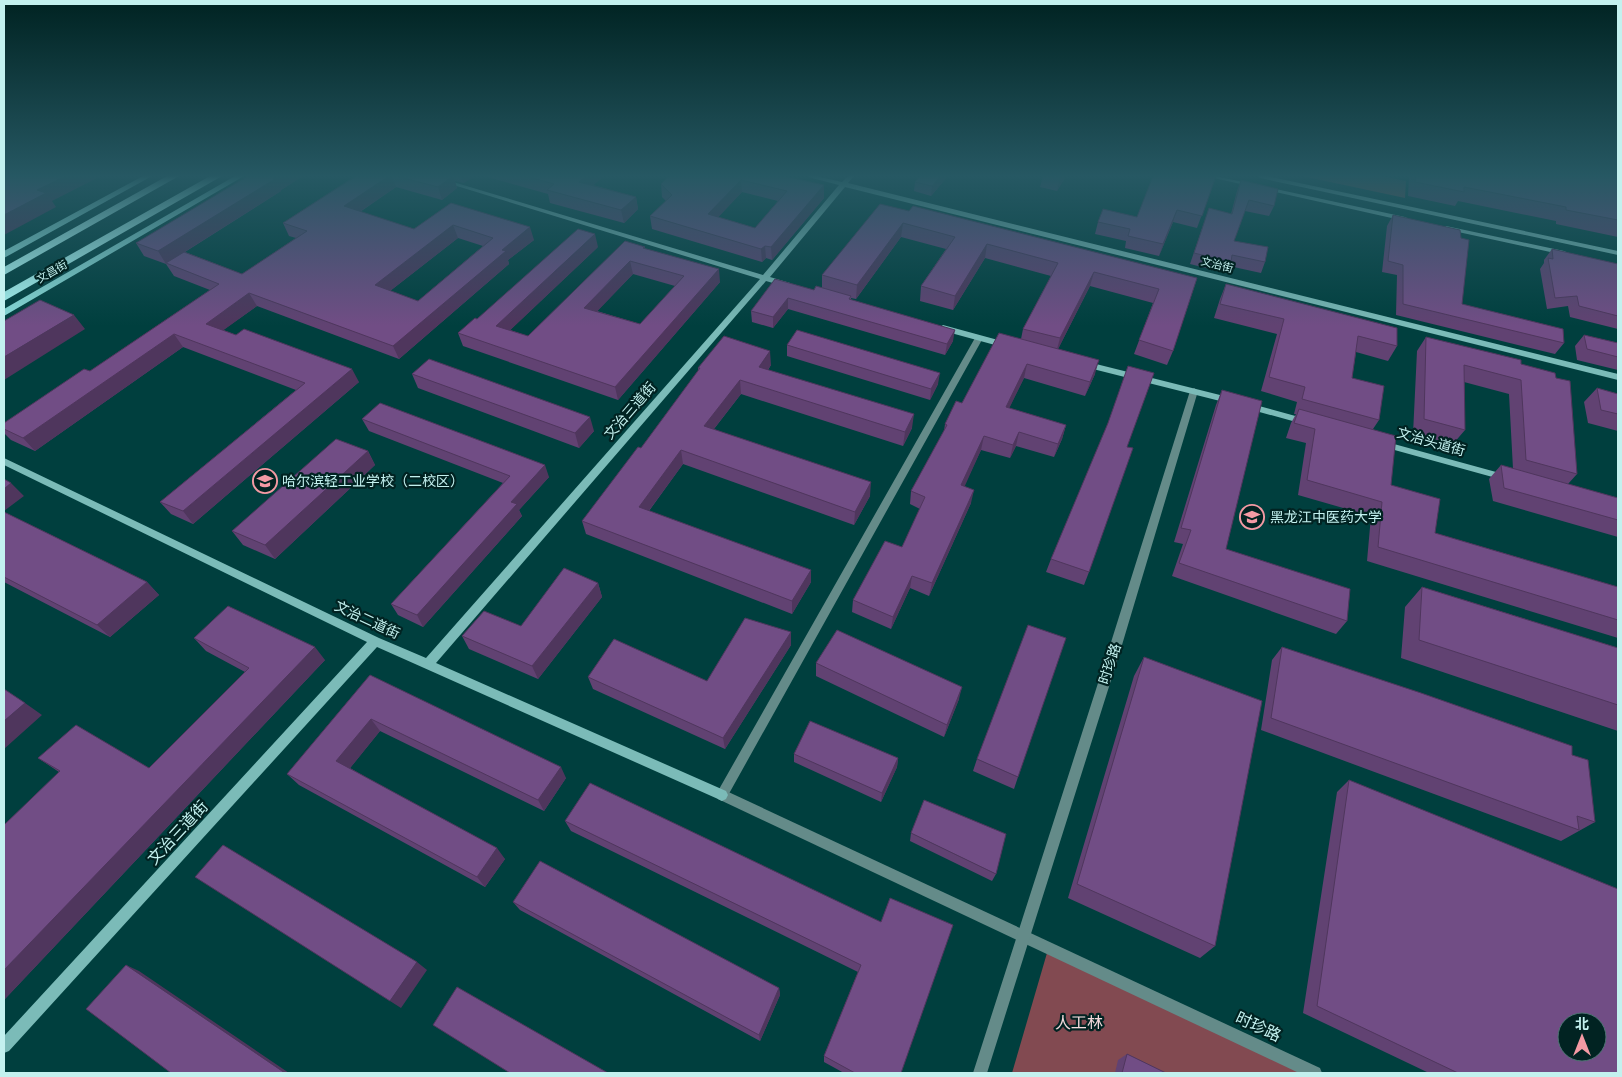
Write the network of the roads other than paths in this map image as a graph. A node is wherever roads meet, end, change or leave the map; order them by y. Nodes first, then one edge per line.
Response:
1 (56, 226) edge
2 (85, 226) edge
3 (129, 226) edge
4 (153, 226) edge
5 (594, 226) edge
6 (808, 226) edge
7 (1013, 226) edge
8 (1491, 226) edge
9 (1443, 227) edge
10 (1618, 254) edge
11 (4, 255) edge
12 (1570, 255) edge
13 (4, 272) edge
14 (765, 278) junction
15 (793, 286) edge
16 (4, 298) edge
17 (4, 313) edge
18 (932, 325) edge
19 (979, 338) junction
20 (1016, 348) edge
21 (1072, 361) edge
22 (1618, 377) edge
23 (1194, 391) junction
24 (1317, 425) edge
25 (1373, 441) edge
26 (4, 460) edge
27 (1515, 480) edge
28 (376, 641) junction
29 (428, 664) junction
30 (722, 795) junction
31 (1023, 936) junction
32 (4, 1046) edge
33 (980, 1073) edge
34 (1315, 1073) edge

1 - 11 main road
2 - 13 highway
3 - 16 highway
4 - 17 main road, 文昌街
5 - 14 street
6 - 14 street, 文治三道街
7 - 22 street, 文治街
8 - 10 street
9 - 12 street
14 - 15 street
14 - 29 street, 文治三道街
18 - 19 street
19 - 20 street
19 - 30 street
21 - 23 street
23 - 24 street
23 - 31 street, 时珍路
25 - 27 street, 文治头道街
26 - 28 street, 文治二道街
28 - 29 street, 文治二道街
28 - 32 street, 文治三道街
29 - 30 street, 文治二道街
30 - 31 street, 时珍路
31 - 33 street
31 - 34 street, 时珍路

